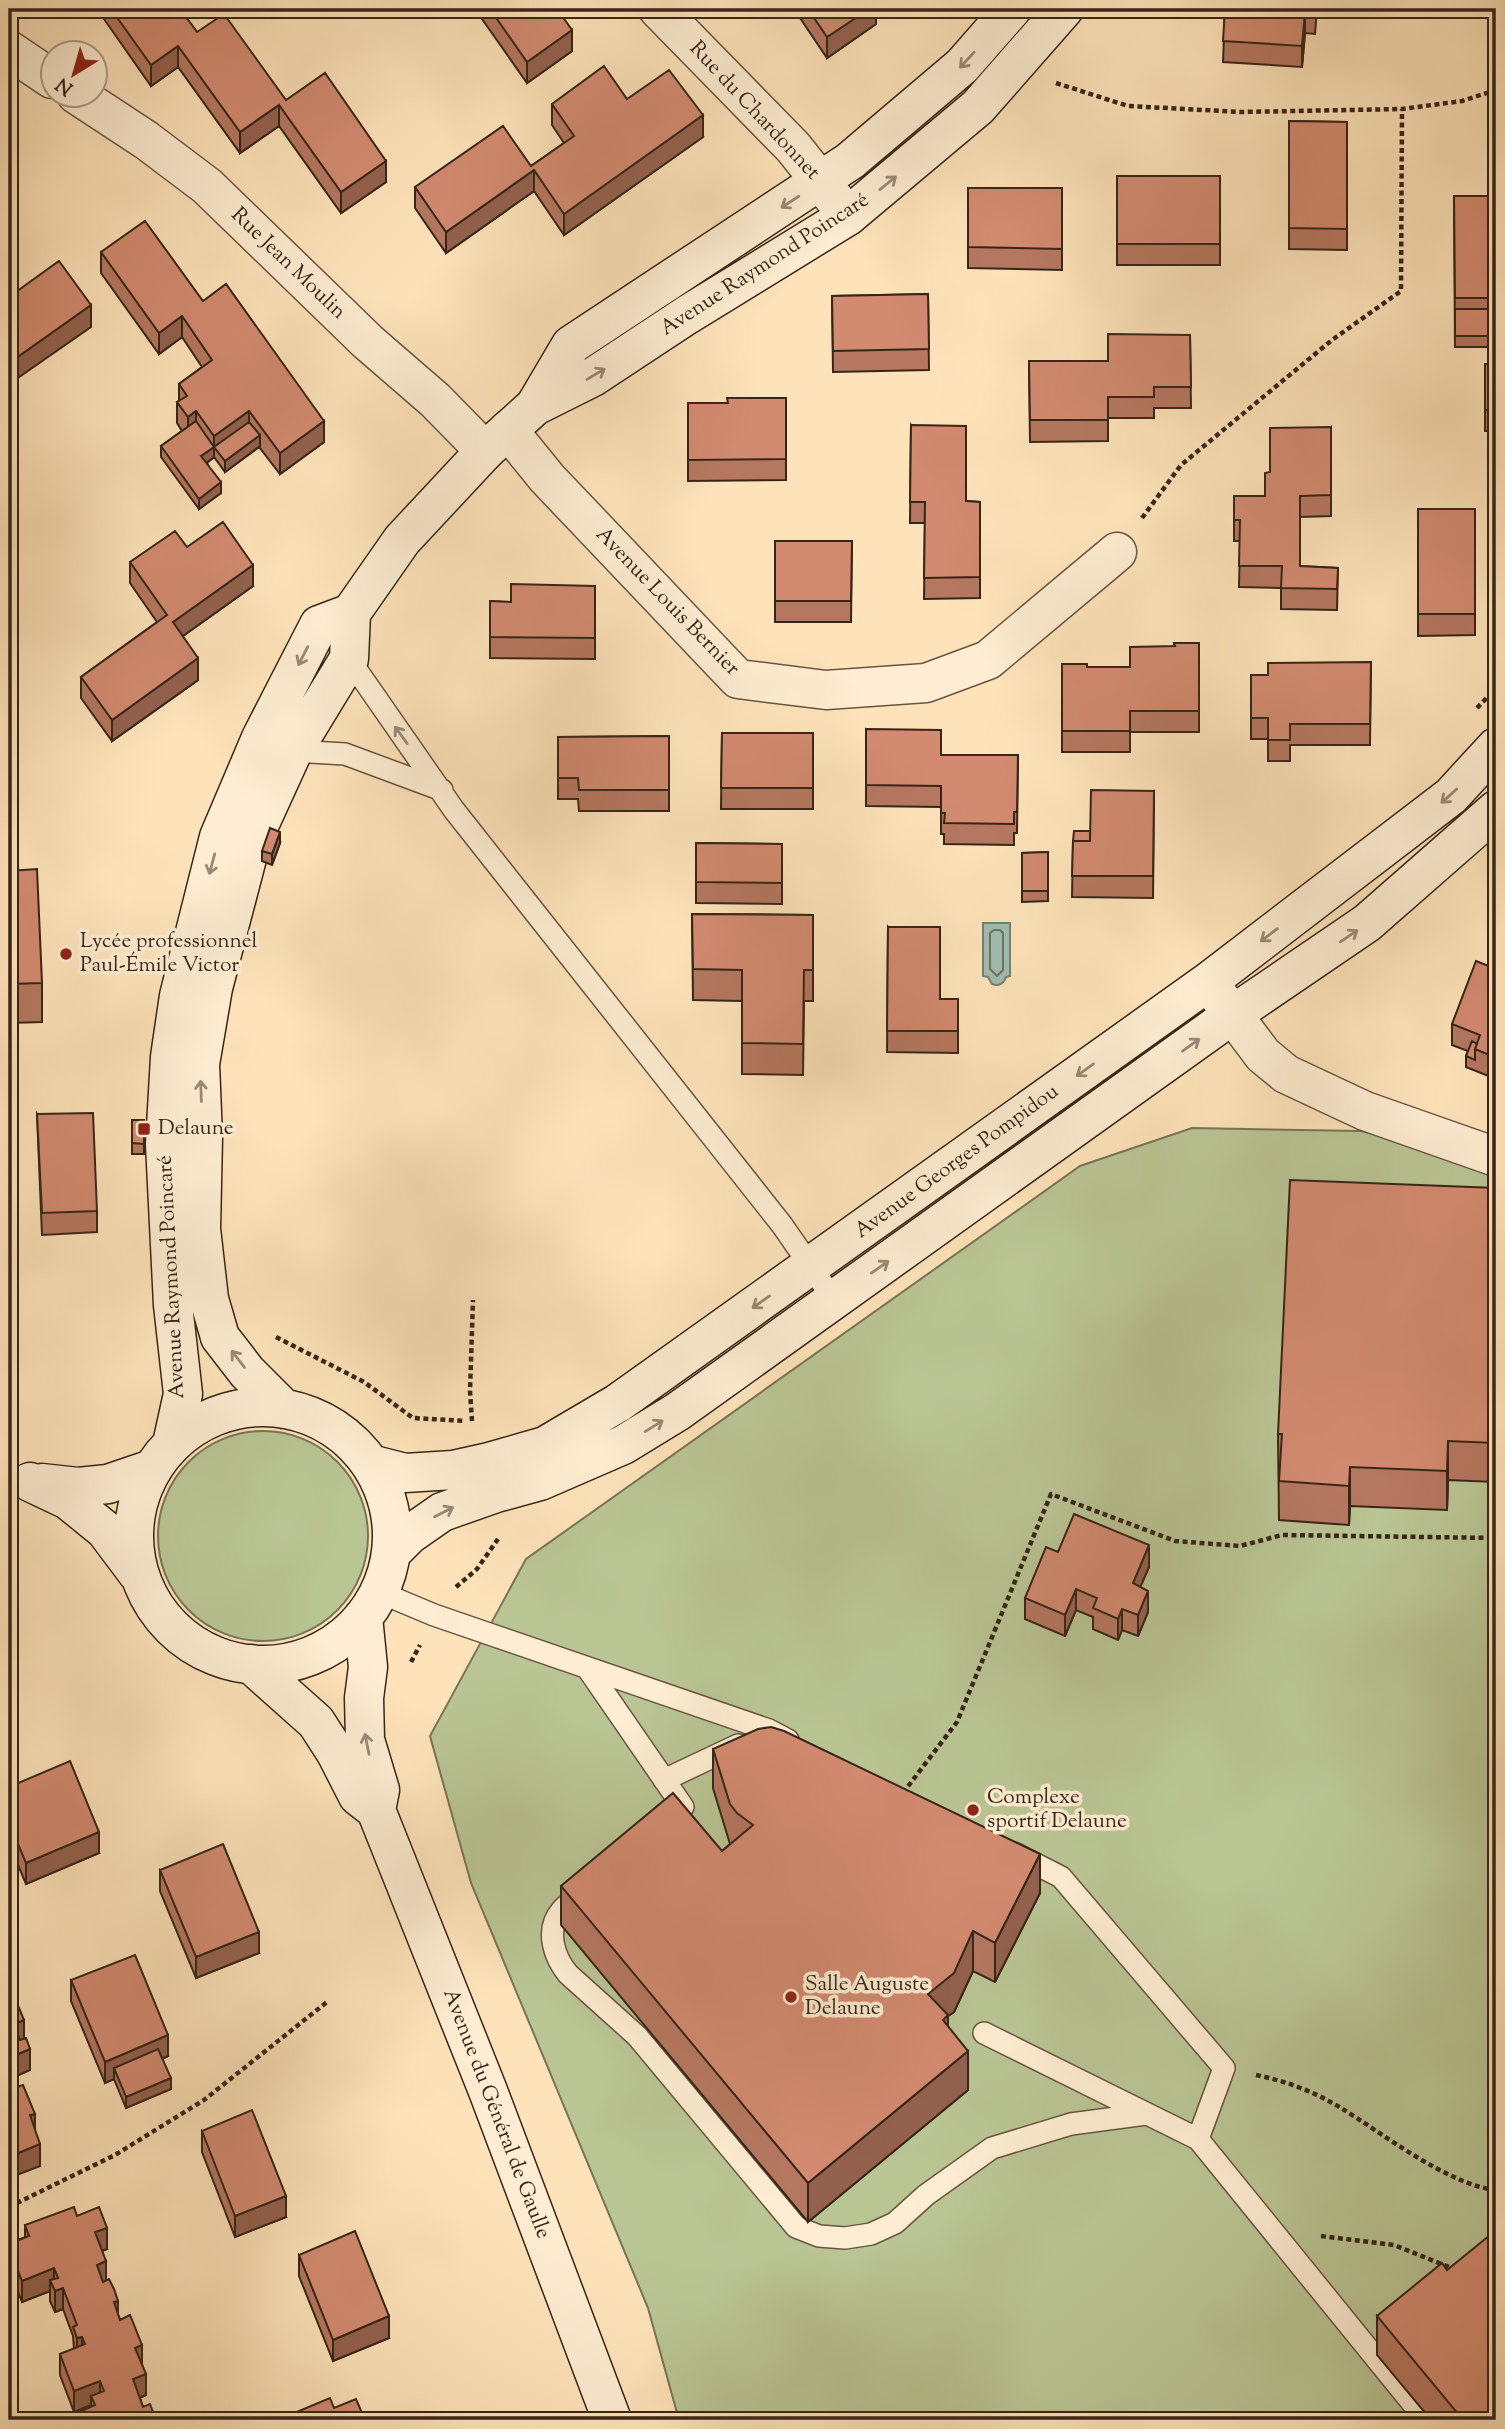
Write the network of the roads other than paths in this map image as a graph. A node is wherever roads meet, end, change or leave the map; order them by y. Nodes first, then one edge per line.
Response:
1 (658, 9) edge
2 (1012, 9) edge
3 (1064, 9) edge
4 (9, 50) edge
5 (38, 70) edge
6 (97, 108) edge
7 (821, 182) junction
8 (848, 216) junction
9 (510, 429) junction
10 (1117, 552) road end
11 (351, 613) junction
12 (349, 659) junction
13 (1496, 747) edge
14 (293, 751) junction
15 (442, 790) junction
16 (1496, 810) edge
17 (1208, 982) junction
18 (1232, 1015) junction
19 (1496, 1157) edge
20 (810, 1267) junction
21 (834, 1300) junction
22 (284, 1409) junction
23 (162, 1456) junction
24 (370, 1464) junction
25 (19, 1480) edge
26 (391, 1553) junction
27 (141, 1579) junction
28 (371, 1605) junction
29 (251, 1664) junction
30 (588, 1669) junction
31 (769, 1730) junction
32 (805, 1748) edge
33 (664, 1780) junction
34 (376, 1810) junction
35 (662, 1824) edge
36 (999, 1846) edge
37 (601, 1877) edge
38 (984, 2033) dead end
39 (1146, 2114) junction
40 (1199, 2140) junction
41 (611, 2420) edge
42 (1426, 2420) edge

1 - 7 street, Rue du Chardonnet
2 -> 7 street, Avenue Raymond Poincaré
8 -> 3 street, Avenue Raymond Poincaré
4 - 5 street
6 - 9 street, Rue Jean Moulin
7 - 8 street, Rue du Chardonnet
7 -> 9 street, Avenue Raymond Poincaré
9 -> 8 street, Avenue Raymond Poincaré
9 - 10 street, Avenue Louis Bernier
9 - 11 street, Avenue Raymond Poincaré
11 - 12 street, Avenue Raymond Poincaré
11 -> 23 street, Avenue Raymond Poincaré
12 - 14 street, Avenue Raymond Poincaré
15 -> 12 lane
13 -> 17 street, Avenue Georges Pompidou
14 - 15 lane
22 -> 14 street, Avenue Raymond Poincaré
15 - 20 lane
18 -> 16 street, Avenue Georges Pompidou
17 - 18 street
17 -> 20 street, Avenue Georges Pompidou
18 - 19 street
21 -> 18 street, Avenue Georges Pompidou
20 - 21 lane
20 -> 24 street, Avenue Georges Pompidou
26 -> 21 street, Avenue Georges Pompidou
22 - 23 street
22 - 24 street
23 - 25 street
23 - 27 street, Avenue Raymond Poincaré
24 - 26 street
25 - 27 street
26 - 28 street
27 - 29 street
28 - 29 street
28 - 30 lane
34 -> 28 street, Avenue du Général de Gaulle
29 - 34 street, Avenue du Général de Gaulle
30 - 31 lane
30 - 33 lane
31 - 32 lane
31 - 33 lane
33 - 35 lane
34 - 41 street, Avenue du Général de Gaulle
36 - 40 lane
37 - 39 lane
38 - 39 lane
39 - 40 lane
40 - 42 lane

